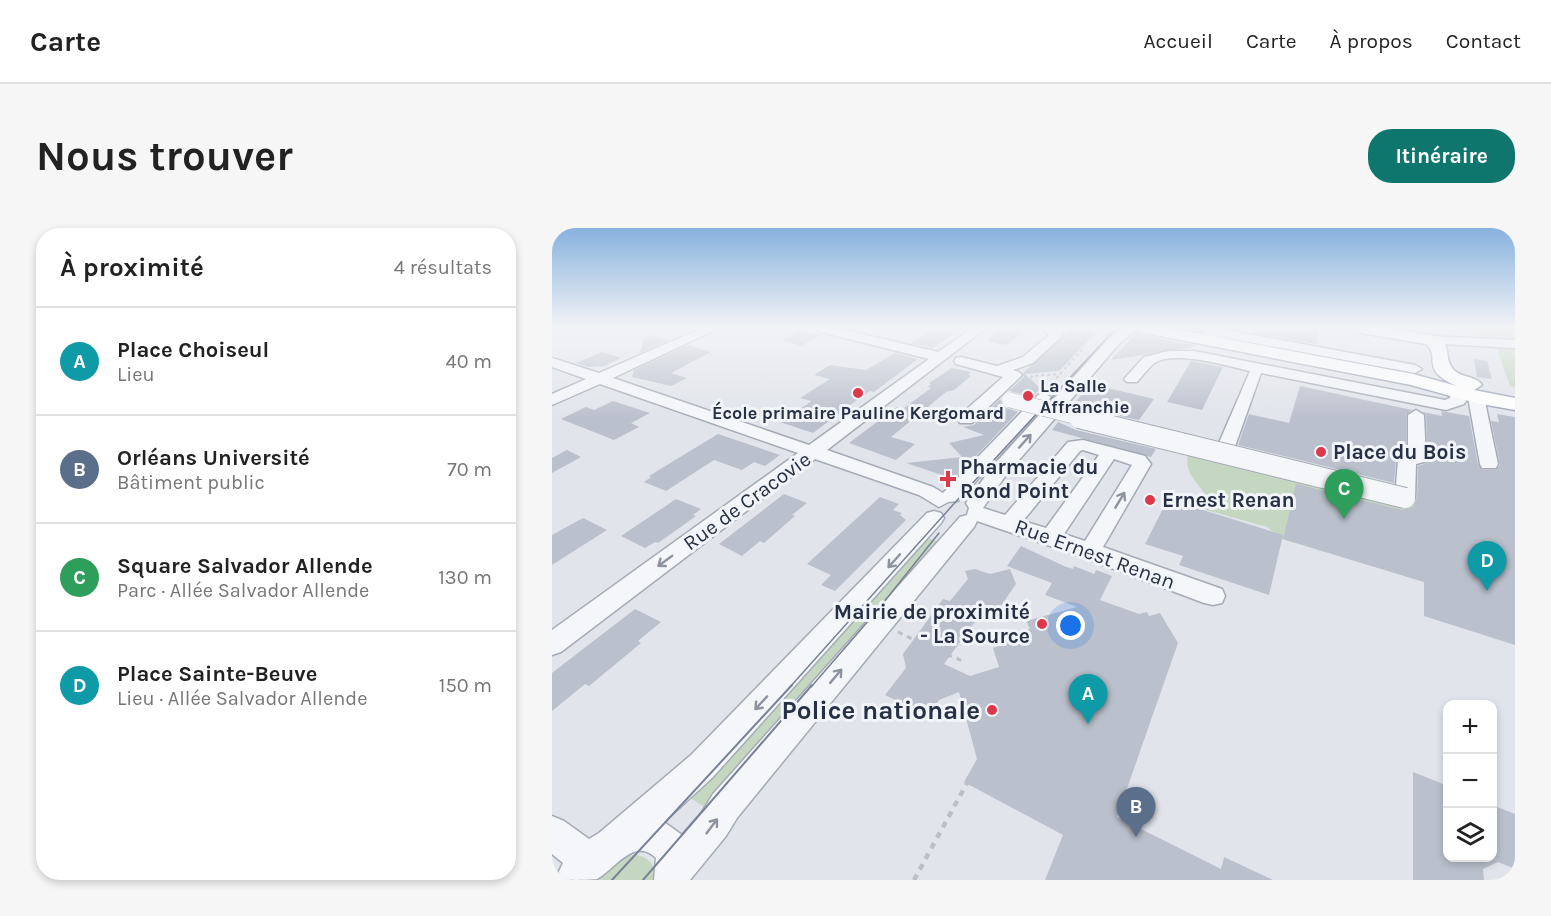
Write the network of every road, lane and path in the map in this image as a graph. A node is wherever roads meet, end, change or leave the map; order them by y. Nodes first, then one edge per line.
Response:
1 (643, 358) edge
2 (938, 358) edge
3 (943, 358) edge
4 (964, 358) edge
5 (1030, 358) edge
6 (1074, 358) edge
7 (1080, 358) edge
8 (1099, 358) edge
9 (1157, 358) edge
10 (1209, 358) edge
11 (1324, 358) edge
12 (1439, 358) edge
13 (961, 361) junction
14 (552, 362) edge
15 (1442, 369) junction
16 (1007, 372) junction
17 (1060, 374) junction
18 (1254, 374) dead end
19 (1414, 375) junction
20 (599, 378) junction
21 (1132, 379) dead end
22 (1033, 383) dead end
23 (1046, 390) dead end
24 (1466, 394) junction
25 (991, 395) junction
26 (1515, 396) edge
27 (552, 400) edge
28 (1515, 404) edge
29 (1052, 411) junction
30 (1416, 415) dead end
31 (966, 419) dead end
32 (813, 452) junction
33 (1110, 452) junction
34 (1224, 452) junction
35 (1489, 464) dead end
36 (1405, 497) junction
37 (1515, 500) edge
38 (941, 505) junction
39 (973, 513) junction
40 (1010, 524) junction
41 (1051, 537) junction
42 (1090, 551) junction
43 (1213, 596) dead end
44 (881, 623) junction
45 (552, 644) edge
46 (963, 661) dead end
47 (967, 783) dead end
48 (552, 833) edge
49 (591, 862) edge
50 (677, 877) edge
51 (914, 880) edge

1 - 20 street
2 - 32 street, Rue de Cracovie
3 - 13 street
4 - 13 street
5 - 16 street
6 - 17 path
7 - 38 street
8 - 29 street
9 - 21 street
10 - 24 street
11 - 19 main road
12 - 15 main road
13 - 16 street
14 - 20 street
15 - 19 street
15 - 26 main road
16 - 25 street
17 - 22 path
17 - 23 path
18 - 34 street
19 - 24 main road
20 - 27 street
20 - 32 street
24 - 28 main road
24 - 35 street
25 - 29 street, bridge
25 - 31 street
29 - 34 street, bridge
39 -> 29 street
30 - 36 street
32 - 38 street
32 -> 45 street, Rue de Cracovie
33 - 40 street
33 - 41 street
42 -> 33 street
34 - 36 street, bridge
36 - 37 path
38 - 39 street
38 - 39 street
38 -> 49 street
39 - 40 street, Rue Ernest Renan
39 - 44 street
40 - 41 street, Rue Ernest Renan
41 - 42 street, Rue Ernest Renan
42 - 43 street, Rue Ernest Renan
44 - 46 path
50 -> 44 street
47 - 51 path
48 - 49 street
49 - 50 street

